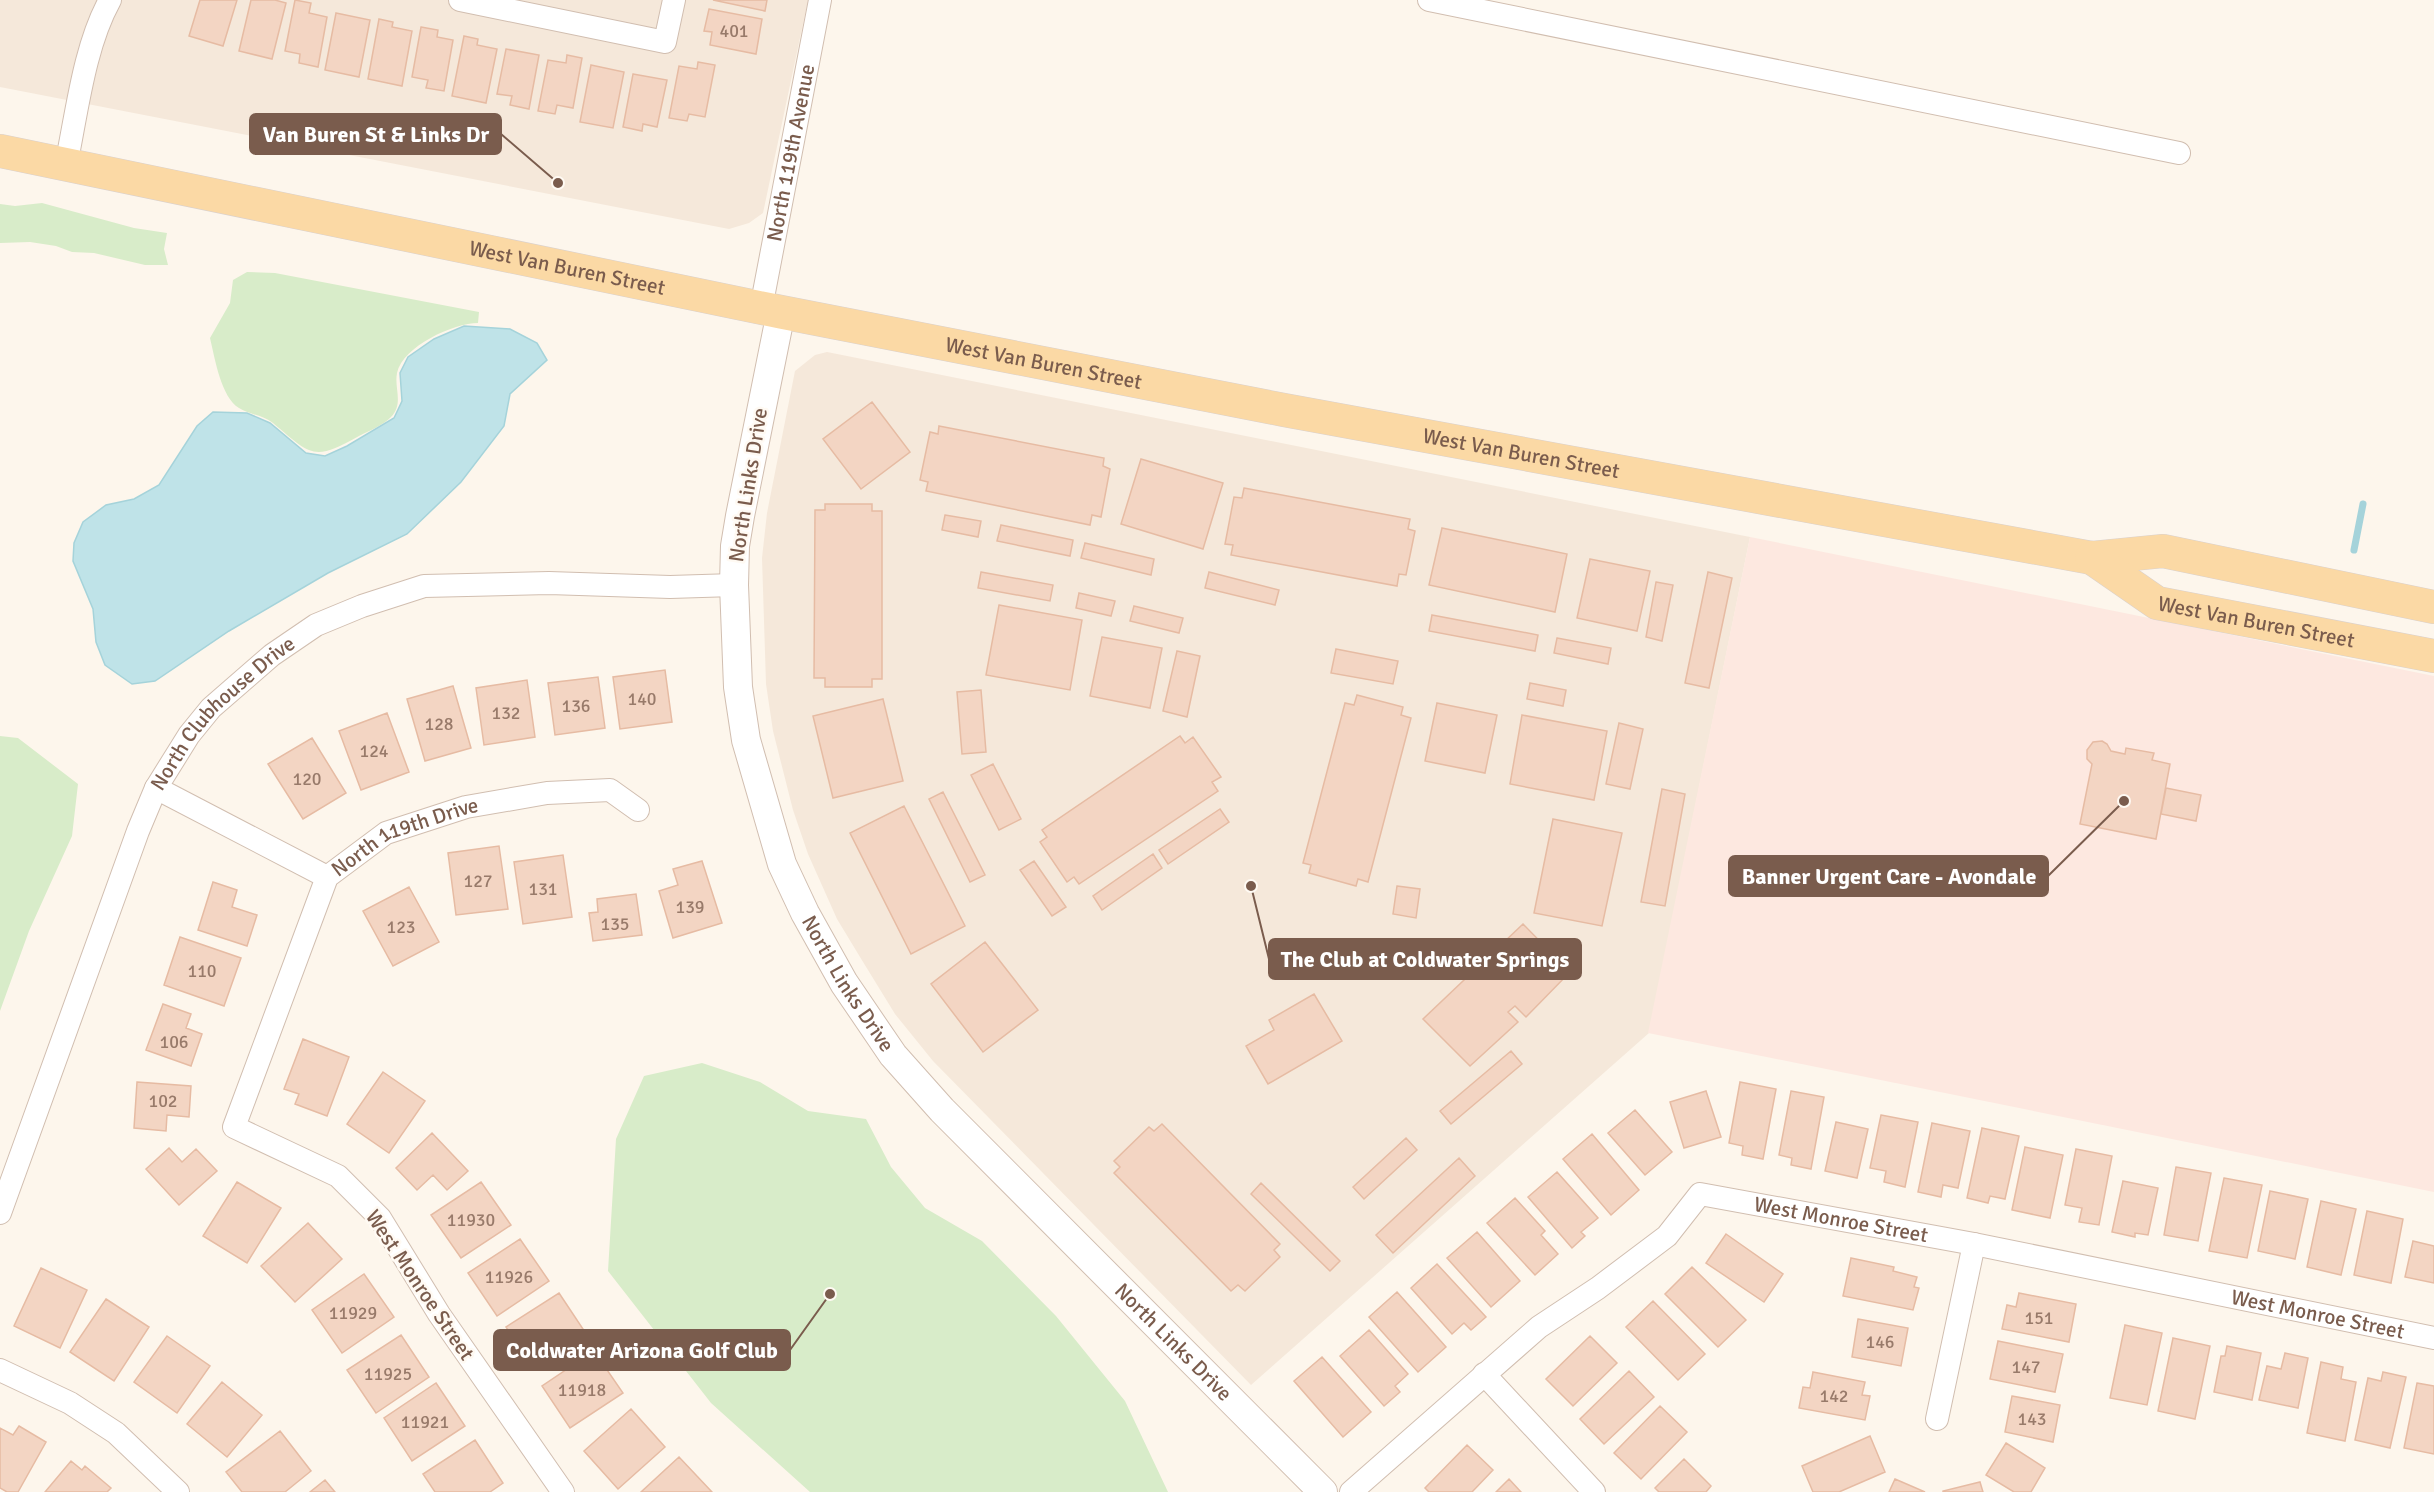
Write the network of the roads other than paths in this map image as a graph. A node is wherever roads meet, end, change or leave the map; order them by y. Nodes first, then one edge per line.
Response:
1 (110, 0) edge
2 (460, 0) edge
3 (674, 0) edge
4 (820, 0) edge
5 (1429, 0) edge
6 (1510, 8) edge
7 (0, 151) edge
8 (2179, 153) dead end
9 (66, 165) junction
10 (771, 310) junction
11 (2092, 558) junction
12 (734, 585) junction
13 (2434, 607) edge
14 (2434, 628) edge
15 (2353, 640) junction
16 (2434, 656) edge
17 (156, 788) junction
18 (638, 810) dead end
19 (327, 877) junction
20 (234, 1127) joint
21 (0, 1213) edge
22 (1974, 1244) junction
23 (2434, 1338) edge
24 (0, 1370) edge
25 (1484, 1374) junction
26 (1937, 1419) dead end
27 (178, 1492) edge
28 (562, 1492) edge
29 (1323, 1492) edge
30 (1351, 1492) edge
31 (1594, 1492) edge

1 - 9 street
2 - 3 street
4 - 10 street, North 119th Avenue
5 - 6 street
6 - 8 street
7 - 9 main road, West Van Buren Street
9 - 10 main road, West Van Buren Street
10 - 11 main road, West Van Buren Street
10 - 12 street, North Links Drive
11 - 13 main road, West Van Buren Street
11 - 15 main road, West Van Buren Street
12 - 17 street, North Clubhouse Drive
12 - 29 street, North Links Drive
14 - 15 main road
15 - 16 main road, West Van Buren Street
17 - 19 street
17 - 21 street, North Clubhouse Drive
18 - 19 street, North 119th Drive
19 - 20 street, North 119th Drive
20 - 28 street, West Monroe Street
22 - 23 street, West Monroe Street
22 - 25 street, West Monroe Street
22 - 26 street
24 - 27 street
25 - 30 street, West Monroe Street
25 - 31 street

